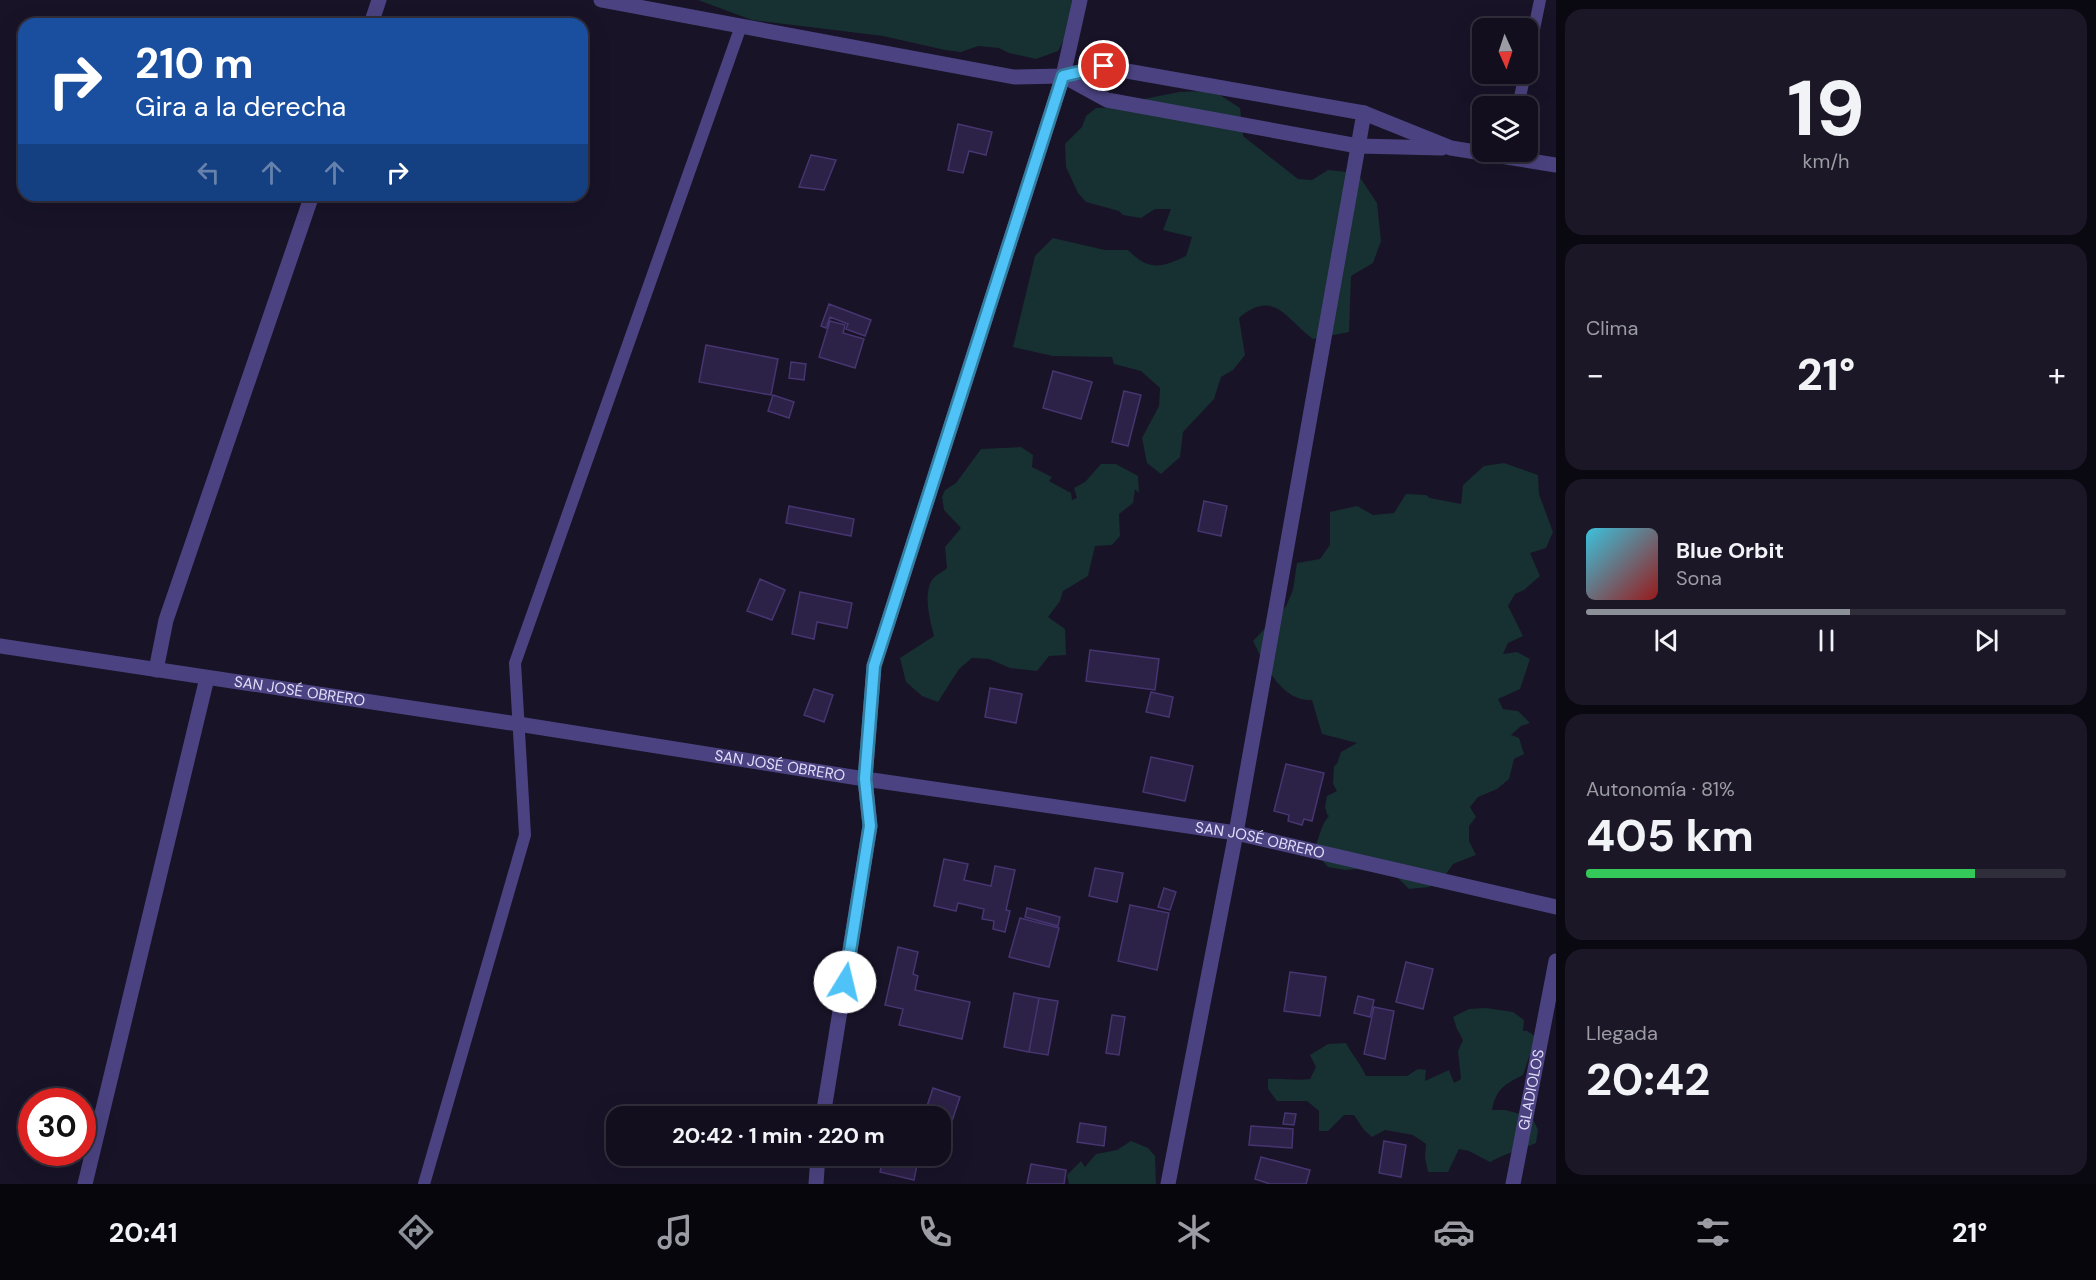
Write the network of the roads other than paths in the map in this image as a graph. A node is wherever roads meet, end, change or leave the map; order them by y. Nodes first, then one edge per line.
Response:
1 (379, 0) edge
2 (601, 0) edge
3 (1080, 0) edge
4 (1540, 0) edge
5 (373, 18) edge
6 (1536, 18) edge
7 (741, 26) junction
8 (1063, 76) junction
9 (1364, 113) junction
10 (1358, 146) junction
11 (1451, 148) junction
12 (1472, 150) edge
13 (1538, 161) edge
14 (1556, 165) edge
15 (310, 201) edge
16 (0, 646) edge
17 (156, 670) junction
18 (207, 678) junction
19 (518, 724) junction
20 (865, 779) junction
21 (1236, 833) junction
22 (1556, 907) edge
23 (1556, 961) edge
24 (825, 1106) edge
25 (817, 1166) edge
26 (85, 1184) edge
27 (424, 1184) edge
28 (816, 1184) edge
29 (1167, 1184) edge
30 (1514, 1184) edge

1 - 5 street
2 - 7 street
3 - 8 street
4 - 6 lane
7 - 8 street
7 - 19 lane
8 - 9 street
8 - 10 street
8 - 20 street
9 - 10 street
9 - 11 street
10 - 11 street
10 - 21 street
11 - 12 street
13 - 14 street
15 - 17 street
16 - 17 street, SAN JOSÉ OBRERO
17 - 18 street, SAN JOSÉ OBRERO
18 - 19 street, SAN JOSÉ OBRERO
18 - 26 street
19 - 20 street, SAN JOSÉ OBRERO
19 - 27 lane
20 - 21 street, SAN JOSÉ OBRERO
20 - 24 street
21 - 22 street, SAN JOSÉ OBRERO
21 - 29 street
23 - 30 street, GLADIOLOS
25 - 28 street

